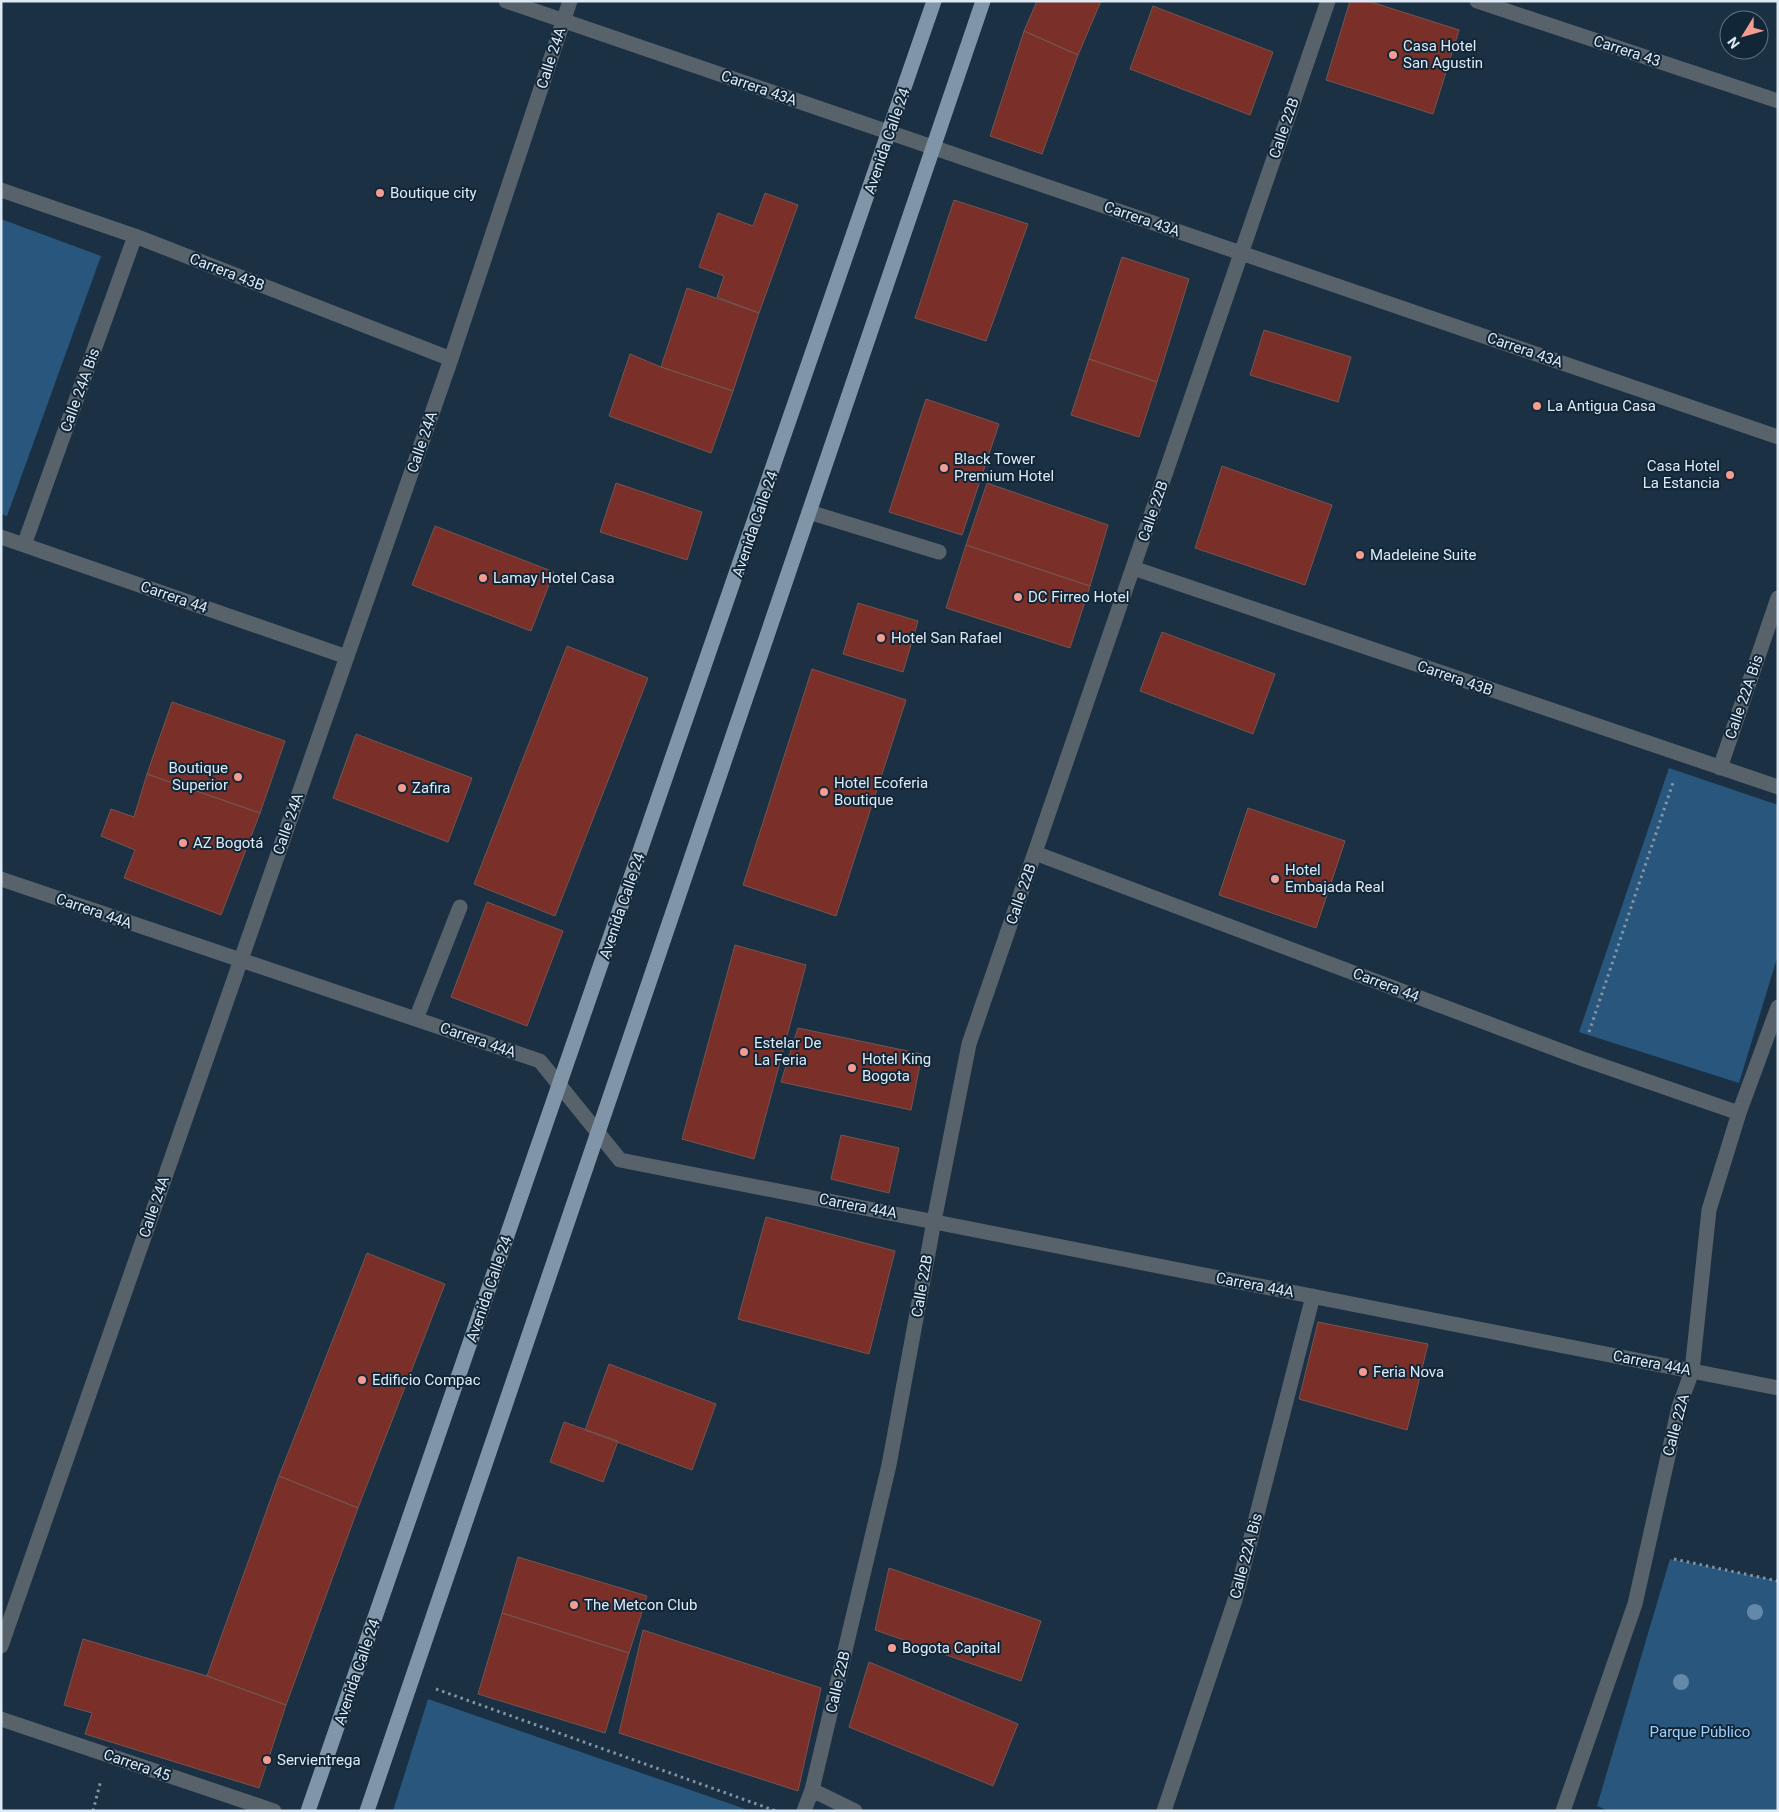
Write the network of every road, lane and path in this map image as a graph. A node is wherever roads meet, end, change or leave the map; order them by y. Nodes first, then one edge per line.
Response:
1 (506, 1) edge
2 (570, 1) edge
3 (934, 1) edge
4 (983, 1) edge
5 (1328, 1) edge
6 (1477, 1) edge
7 (563, 21) junction
8 (1778, 101) edge
9 (890, 133) junction
10 (933, 147) junction
11 (1, 190) edge
12 (136, 236) junction
13 (1241, 253) junction
14 (451, 359) junction
15 (1778, 437) edge
16 (809, 512) junction
17 (1, 537) edge
18 (24, 545) junction
19 (940, 552) dead end
20 (1133, 568) junction
21 (1778, 598) edge
22 (347, 657) junction
23 (1682, 756) junction
24 (1720, 768) junction
25 (1778, 787) edge
26 (1035, 853) junction
27 (1, 879) edge
28 (460, 907) dead end
29 (240, 960) junction
30 (1778, 1007) edge
31 (416, 1020) junction
32 (1580, 1058) junction
33 (560, 1086) junction
34 (1740, 1113) junction
35 (598, 1133) junction
36 (934, 1221) junction
37 (1313, 1296) junction
38 (1692, 1371) junction
39 (1778, 1388) edge
40 (1670, 1558) dead end
41 (1778, 1581) edge
42 (1, 1646) edge
43 (433, 1688) dead end
44 (1, 1719) edge
45 (812, 1790) junction
46 (93, 1806) dead end
47 (98, 1811) edge
48 (274, 1811) edge
49 (308, 1811) edge
50 (367, 1811) edge
51 (777, 1811) edge
52 (804, 1811) edge
53 (855, 1811) edge
54 (1164, 1811) edge
55 (1563, 1811) edge

1 - 7 street, Carrera 43A
2 - 7 street, Calle 24A
3 - 9 main road, Avenida Calle 24
4 - 10 main road
5 - 13 street, Calle 22B
6 - 8 street, Carrera 43
7 - 9 street, Carrera 43A
7 - 14 street, Calle 24A
9 - 10 street, Carrera 43A
9 - 33 main road, Avenida Calle 24
10 - 13 street, Carrera 43A
10 - 16 main road
11 - 12 street, Carrera 43B
12 - 14 street, Carrera 43B
12 - 18 street, Calle 24A Bis
13 - 15 street, Carrera 43A
13 - 20 street, Calle 22B
14 - 22 street, Calle 24A
16 - 19 street
16 - 35 main road
17 - 18 street, Carrera 44
18 - 22 street, Carrera 44
20 - 23 street, Carrera 43B
20 - 26 street, Calle 22B
21 - 24 street, Calle 22A Bis
22 - 29 street, Calle 24A
23 - 24 street, Carrera 43B
23 - 32 path
24 - 25 street, Carrera 43B
26 - 32 street, Carrera 44
26 - 36 street, Calle 22B
27 - 29 street, Carrera 44A
28 - 31 street
29 - 31 street, Carrera 44A
29 - 42 street, Calle 24A
30 - 34 street, Calle 22A
31 - 33 street, Carrera 44A
32 - 34 street, Carrera 44
33 - 35 street, Carrera 44A
33 - 49 main road, Avenida Calle 24
34 - 38 street, Calle 22A
35 - 36 street, Carrera 44A
35 - 50 main road
36 - 37 street, Carrera 44A
36 - 45 street, Calle 22B
37 - 38 street, Carrera 44A
37 - 54 street, Calle 22A Bis
38 - 39 street, Carrera 44A
38 - 55 street, Calle 22A
40 - 41 path
43 - 51 path
44 - 48 street, Carrera 45
45 - 52 street, Calle 22B
45 - 53 street
46 - 47 path

